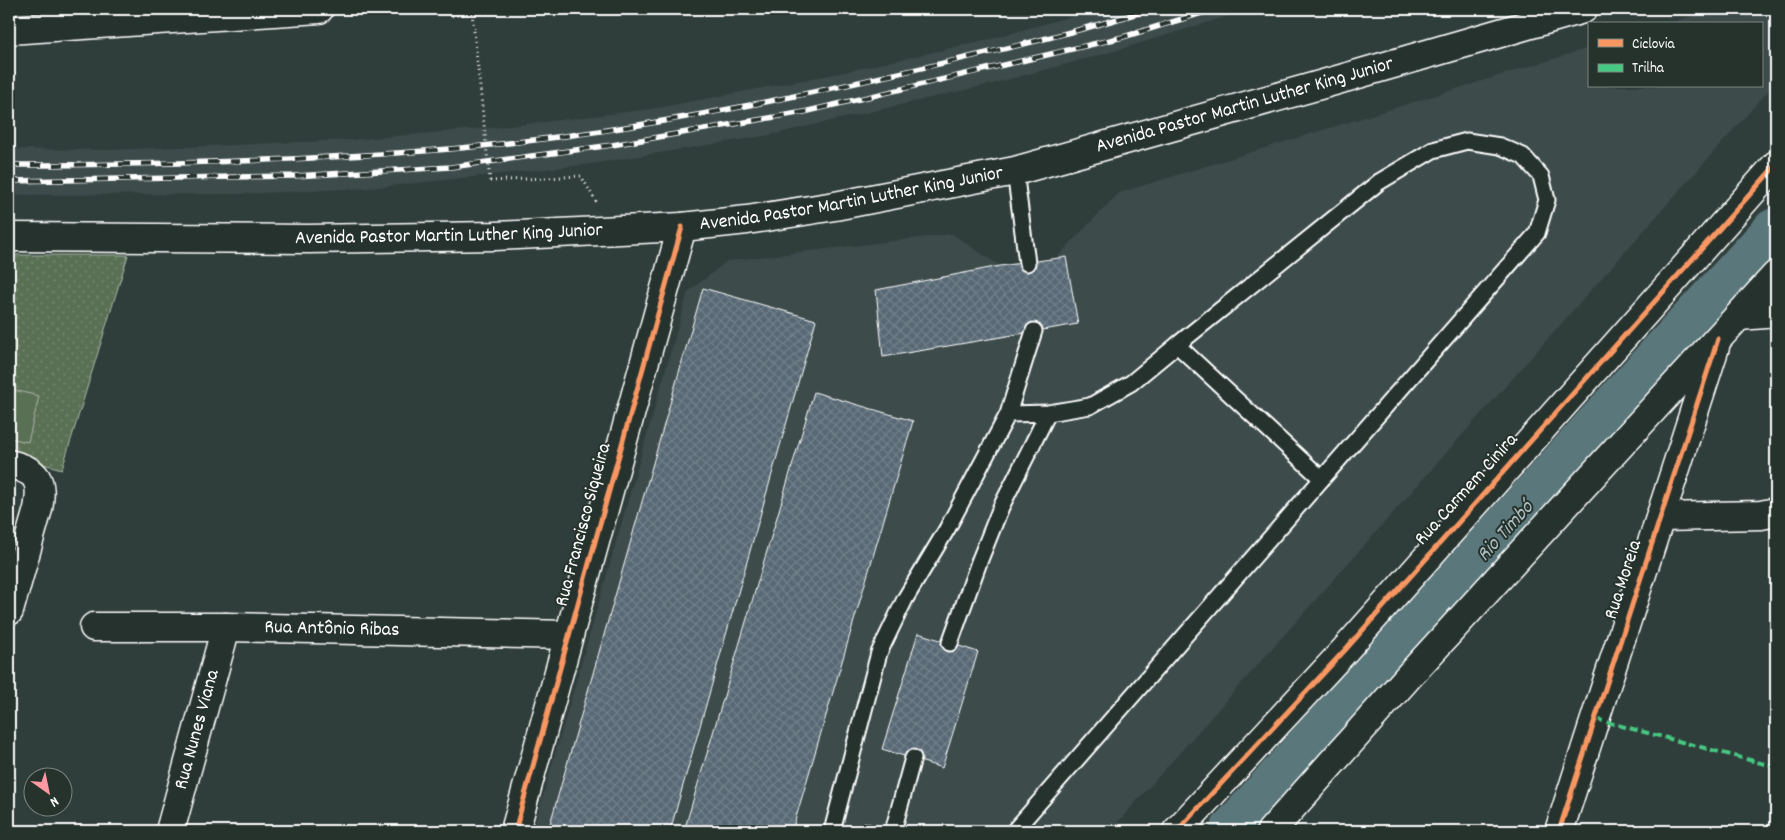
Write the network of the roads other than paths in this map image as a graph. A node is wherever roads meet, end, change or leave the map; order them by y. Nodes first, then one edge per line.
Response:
1 (319, 9) edge
2 (1582, 9) edge
3 (9, 30) edge
4 (1776, 165) edge
5 (1015, 171) junction
6 (682, 227) junction
7 (9, 237) edge
8 (1027, 263) dead end
9 (1776, 275) edge
10 (1776, 311) edge
11 (1739, 316) junction
12 (1034, 331) dead end
13 (1718, 339) junction
14 (1177, 345) junction
15 (1048, 413) junction
16 (1008, 414) junction
17 (9, 464) edge
18 (1322, 479) junction
19 (1776, 512) edge
20 (1660, 517) junction
21 (9, 611) edge
22 (94, 627) dead end
23 (226, 628) junction
24 (569, 635) junction
25 (950, 643) dead end
26 (913, 758) dead end
27 (170, 831) edge
28 (515, 831) edge
29 (832, 831) edge
30 (893, 831) edge
31 (1014, 831) edge
32 (1177, 831) edge
33 (1271, 831) edge
34 (1559, 831) edge

1 - 3 street
2 - 5 street, Avenida Pastor Martin Luther King Junior
4 - 32 street, Rua Carmem Cinira
5 - 6 street, Avenida Pastor Martin Luther King Junior
5 - 8 lane
6 - 7 street, Avenida Pastor Martin Luther King Junior
6 - 24 street, Rua Francisco Siqueira
9 - 11 street
10 - 11 street
11 - 13 street
12 - 16 lane
13 - 20 street, Rua Moreia
13 - 33 street
14 - 15 lane
14 - 18 lane
14 - 18 lane
15 - 16 lane
15 - 25 lane
16 - 29 lane
17 - 21 street
18 - 31 lane
19 - 20 street
20 - 34 street, Rua Moreia
22 - 23 street, Rua Antônio Ribas
23 - 24 street, Rua Antônio Ribas
23 - 27 street, Rua Nunes Viana
24 - 28 street, Rua Francisco Siqueira
26 - 30 lane

